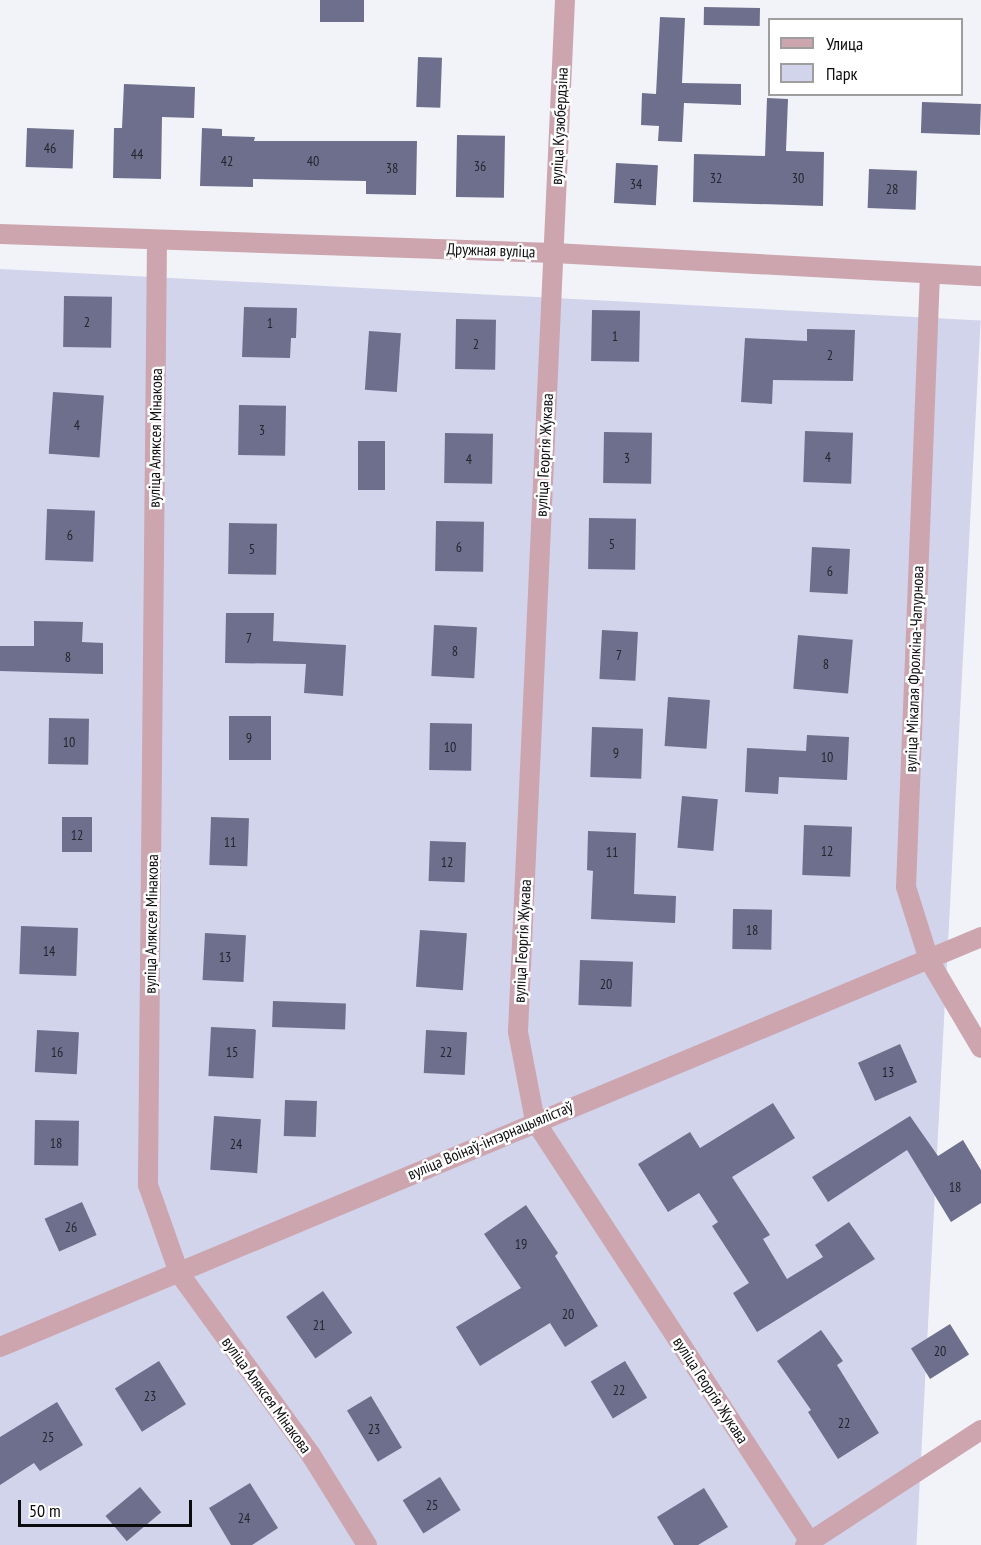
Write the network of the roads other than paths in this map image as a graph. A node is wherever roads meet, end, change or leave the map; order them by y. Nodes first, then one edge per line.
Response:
1 (565, 0) edge
2 (0, 234) edge
3 (157, 240) junction
4 (554, 252) junction
5 (930, 273) junction
6 (981, 276) edge
7 (981, 937) edge
8 (929, 960) junction
9 (981, 1048) edge
10 (535, 1121) junction
11 (179, 1273) junction
12 (0, 1347) edge
13 (981, 1430) edge
14 (809, 1544) edge
15 (367, 1545) edge

1 - 4 street, вуліца Кузюбердзіна
2 - 3 street, Дружная вуліца
3 - 4 street, Дружная вуліца
3 - 11 street, вуліца Аляксея Мінакова
4 - 5 street, Дружная вуліца
4 - 10 street, вуліца Георгія Жукава
5 - 6 street, Дружная вуліца
5 - 8 street, вуліца Мікалая Фролкіна-Чапурнова
7 - 8 street, вуліца Воінаў-інтэрнацыялістаў
8 - 9 street, вуліца Мікалая Фролкіна-Чапурнова
8 - 10 street, вуліца Воінаў-інтэрнацыялістаў
10 - 11 street, вуліца Воінаў-інтэрнацыялістаў
10 - 14 street, вуліца Георгія Жукава
11 - 12 street, вуліца Воінаў-інтэрнацыялістаў
11 - 15 street, вуліца Аляксея Мінакова
13 - 14 street

